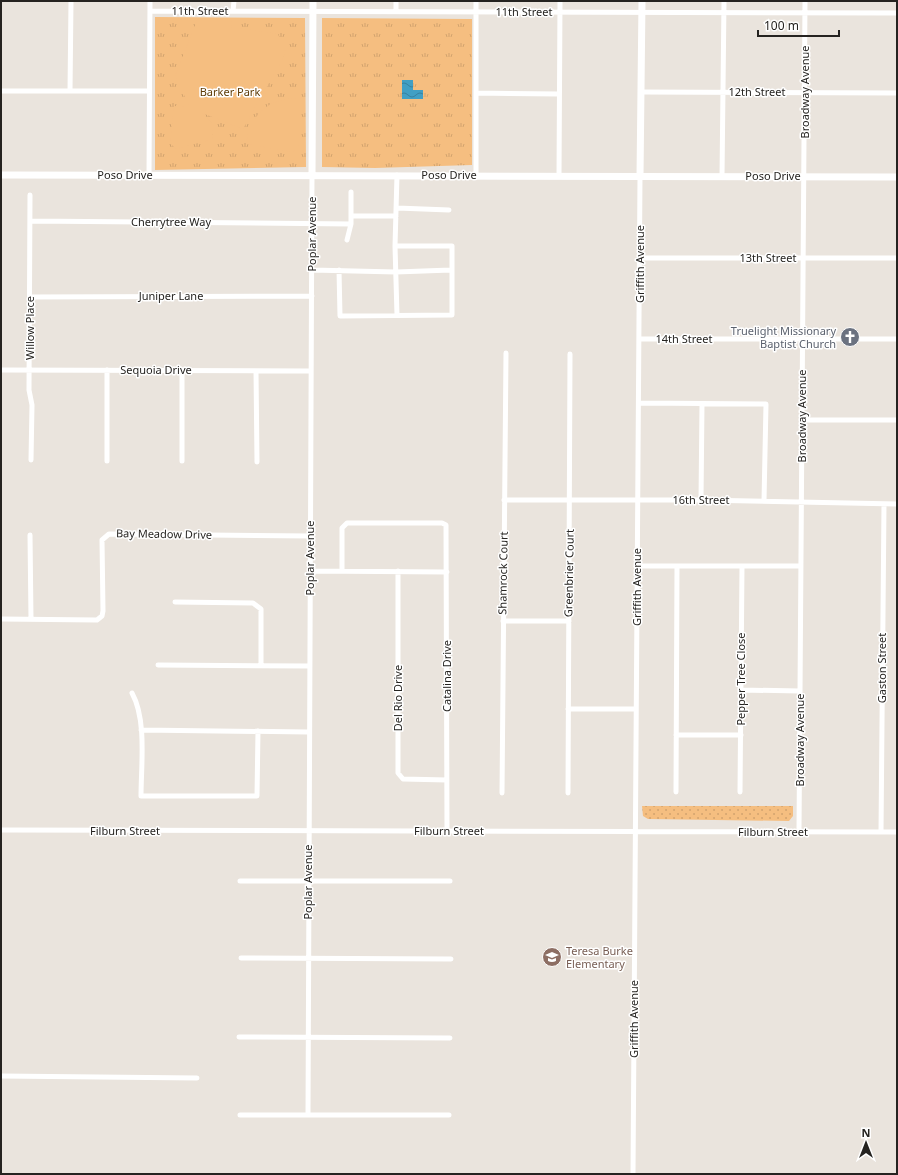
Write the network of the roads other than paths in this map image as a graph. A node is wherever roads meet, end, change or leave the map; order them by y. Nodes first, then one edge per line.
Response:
1 (71, 1) edge
2 (150, 1) edge
3 (234, 1) edge
4 (313, 1) edge
5 (396, 1) edge
6 (476, 1) edge
7 (560, 1) edge
8 (642, 1) edge
9 (724, 1) edge
10 (805, 1) edge
11 (150, 11) junction
12 (234, 11) junction
13 (313, 11) junction
14 (396, 11) junction
15 (476, 11) junction
16 (560, 12) junction
17 (642, 12) junction
18 (723, 12) junction
19 (805, 12) junction
20 (897, 12) edge
21 (1, 91) edge
22 (70, 91) junction
23 (150, 91) junction
24 (641, 92) junction
25 (723, 92) junction
26 (805, 92) junction
27 (476, 93) junction
28 (897, 93) edge
29 (559, 94) junction
30 (1, 175) edge
31 (149, 175) junction
32 (312, 175) junction
33 (397, 175) junction
34 (476, 176) junction
35 (559, 176) junction
36 (640, 176) junction
37 (722, 176) junction
38 (804, 176) junction
39 (897, 176) edge
40 (351, 192) dead end
41 (30, 195) dead end
42 (396, 208) junction
43 (449, 210) dead end
44 (352, 216) junction
45 (396, 216) junction
46 (30, 221) junction
47 (312, 222) junction
48 (351, 224) junction
49 (347, 240) dead end
50 (395, 246) junction
51 (640, 258) junction
52 (804, 258) junction
53 (897, 258) edge
54 (312, 270) junction
55 (339, 270) junction
56 (451, 270) junction
57 (396, 272) junction
58 (30, 296) junction
59 (312, 296) junction
60 (397, 315) junction
61 (639, 339) junction
62 (803, 339) junction
63 (897, 339) edge
64 (506, 353) dead end
65 (570, 354) dead end
66 (1, 370) edge
67 (29, 370) junction
68 (107, 370) junction
69 (182, 370) junction
70 (256, 371) junction
71 (310, 371) junction
72 (639, 403) junction
73 (702, 404) junction
74 (802, 420) junction
75 (897, 420) edge
76 (31, 460) dead end
77 (182, 461) dead end
78 (107, 462) dead end
79 (257, 462) dead end
80 (504, 500) junction
81 (570, 500) junction
82 (637, 500) junction
83 (701, 500) junction
84 (764, 501) junction
85 (802, 502) junction
86 (884, 504) junction
87 (897, 504) edge
88 (30, 535) dead end
89 (310, 536) junction
90 (638, 566) junction
91 (677, 566) junction
92 (742, 566) junction
93 (801, 566) junction
94 (310, 571) junction
95 (342, 571) junction
96 (398, 571) junction
97 (447, 572) junction
98 (175, 602) dead end
99 (1, 619) edge
100 (31, 619) junction
101 (503, 621) junction
102 (569, 621) junction
103 (158, 665) dead end
104 (261, 665) junction
105 (309, 666) junction
106 (741, 690) junction
107 (800, 691) junction
108 (132, 693) dead end
109 (568, 708) junction
110 (636, 709) junction
111 (141, 730) junction
112 (258, 732) junction
113 (308, 732) junction
114 (676, 735) junction
115 (741, 735) junction
116 (447, 780) junction
117 (676, 792) dead end
118 (740, 792) dead end
119 (502, 793) dead end
120 (568, 793) dead end
121 (1, 830) edge
122 (308, 831) junction
123 (447, 831) junction
124 (636, 832) junction
125 (799, 832) junction
126 (881, 832) junction
127 (897, 832) edge
128 (308, 880) junction
129 (240, 881) dead end
130 (450, 881) dead end
131 (241, 958) dead end
132 (308, 959) junction
133 (450, 959) dead end
134 (239, 1037) dead end
135 (308, 1037) junction
136 (450, 1038) dead end
137 (1, 1076) edge
138 (197, 1078) dead end
139 (240, 1115) dead end
140 (308, 1115) junction
141 (449, 1115) dead end
142 (633, 1174) edge

1 - 22 street
2 - 11 street
3 - 12 street
4 - 13 main road, Poplar Avenue
5 - 14 street
6 - 15 street
7 - 16 street
8 - 17 main road, Griffith Avenue
9 - 18 street
10 - 19 street, Broadway Avenue
11 - 12 street, 11th Street
11 - 23 street
12 - 13 street, 11th Street
13 - 14 street, 11th Street
13 - 32 main road, Poplar Avenue
14 - 15 street, 11th Street
15 - 16 street, 11th Street
15 - 27 street
16 - 17 street, 11th Street
16 - 29 street
17 - 18 street, 11th Street
17 - 24 main road, Griffith Avenue
18 - 19 street, 11th Street
18 - 25 street
19 - 20 street, 11th Street
19 - 26 street, Broadway Avenue
21 - 22 street
22 - 23 street
23 - 31 street
24 - 25 street, 12th Street
24 - 36 main road, Griffith Avenue
25 - 26 street, 12th Street
25 - 37 street
26 - 28 street, 12th Street
26 - 38 street, Broadway Avenue
27 - 29 street
27 - 34 street
29 - 35 street
30 - 31 main road, Poso Drive
31 - 32 main road, Poso Drive
32 - 33 main road, Poso Drive
32 - 47 street, Poplar Avenue
33 - 34 main road, Poso Drive
33 - 42 street
34 - 35 main road, Poso Drive
35 - 36 main road, Poso Drive
36 - 37 main road, Poso Drive
36 - 51 street, Griffith Avenue
37 - 38 main road, Poso Drive
38 - 39 main road, Poso Drive
38 - 52 street, Broadway Avenue
40 - 44 street
41 - 46 street, Willow Place
42 - 43 street
42 - 45 street
44 - 45 street
44 - 48 street
45 - 50 street
46 - 47 street, Cherrytree Way
46 - 58 street, Willow Place
47 - 48 street, Cherrytree Way
47 - 54 street, Poplar Avenue
48 - 49 street
50 - 56 street
50 - 57 street
51 - 52 street, 13th Street
51 - 61 street, Griffith Avenue
52 - 53 street, 13th Street
52 - 62 street, Broadway Avenue
54 - 55 street
54 - 59 street, Poplar Avenue
55 - 57 street
55 - 60 street
56 - 57 street
56 - 60 street
57 - 60 street
58 - 59 street, Juniper Lane
58 - 67 street, Willow Place
59 - 71 street, Poplar Avenue
61 - 62 street, 14th Street
61 - 72 street, Griffith Avenue
62 - 63 street, 14th Street
62 - 74 street, Broadway Avenue
64 - 80 street, Shamrock Court
65 - 81 street, Greenbrier Court
66 - 67 street, Sequoia Drive
67 - 68 street, Sequoia Drive
67 - 76 street, Willow Place
68 - 69 street, Sequoia Drive
68 - 78 street
69 - 70 street, Sequoia Drive
69 - 77 street
70 - 71 street, Sequoia Drive
70 - 79 street
71 - 89 street, Poplar Avenue
72 - 73 street
72 - 82 street, Griffith Avenue
73 - 83 street
73 - 84 street
74 - 75 street
74 - 85 street, Broadway Avenue
80 - 81 street, 16th Street
80 - 101 street, Shamrock Court
81 - 82 street, 16th Street
81 - 102 street, Greenbrier Court
82 - 83 street, 16th Street
82 - 90 street, Griffith Avenue
83 - 84 street, 16th Street
84 - 85 street, 16th Street
85 - 86 street, 16th Street
85 - 93 street, Broadway Avenue
86 - 87 street, 16th Street
86 - 126 street, Gaston Street
88 - 100 street
89 - 94 street, Poplar Avenue
89 - 100 street, Bay Meadow Drive
90 - 91 street
90 - 110 street, Griffith Avenue
91 - 92 street
91 - 114 street
92 - 93 street
92 - 106 street, Pepper Tree Close
93 - 107 street, Broadway Avenue
94 - 95 street
94 - 105 street, Poplar Avenue
95 - 96 street
95 - 97 street, Catalina Drive
96 - 97 street
96 - 116 street, Del Rio Drive
97 - 116 street, Catalina Drive
98 - 104 street
99 - 100 street, Bay Meadow Drive
101 - 102 street
101 - 119 street, Shamrock Court
102 - 109 street, Greenbrier Court
103 - 104 street
104 - 105 street
105 - 113 street, Poplar Avenue
106 - 107 street
106 - 115 street, Pepper Tree Close
107 - 125 street, Broadway Avenue
108 - 111 street
109 - 110 street
109 - 120 street, Greenbrier Court
110 - 124 street, Griffith Avenue
111 - 112 street
111 - 112 street
112 - 113 street
113 - 122 street, Poplar Avenue
114 - 115 street
114 - 117 street
115 - 118 street, Pepper Tree Close
116 - 123 street, Catalina Drive
121 - 122 street, Filburn Street
122 - 123 street, Filburn Street
122 - 128 street, Poplar Avenue
123 - 124 street, Filburn Street
124 - 125 street, Filburn Street
124 - 142 street, Griffith Avenue
125 - 126 street, Filburn Street
126 - 127 street, Filburn Street
128 - 129 street
128 - 130 street
128 - 132 street, Poplar Avenue
131 - 132 street
132 - 133 street
132 - 135 street, Poplar Avenue
134 - 135 street
135 - 136 street
135 - 140 street, Poplar Avenue
137 - 138 street
139 - 140 street
140 - 141 street

